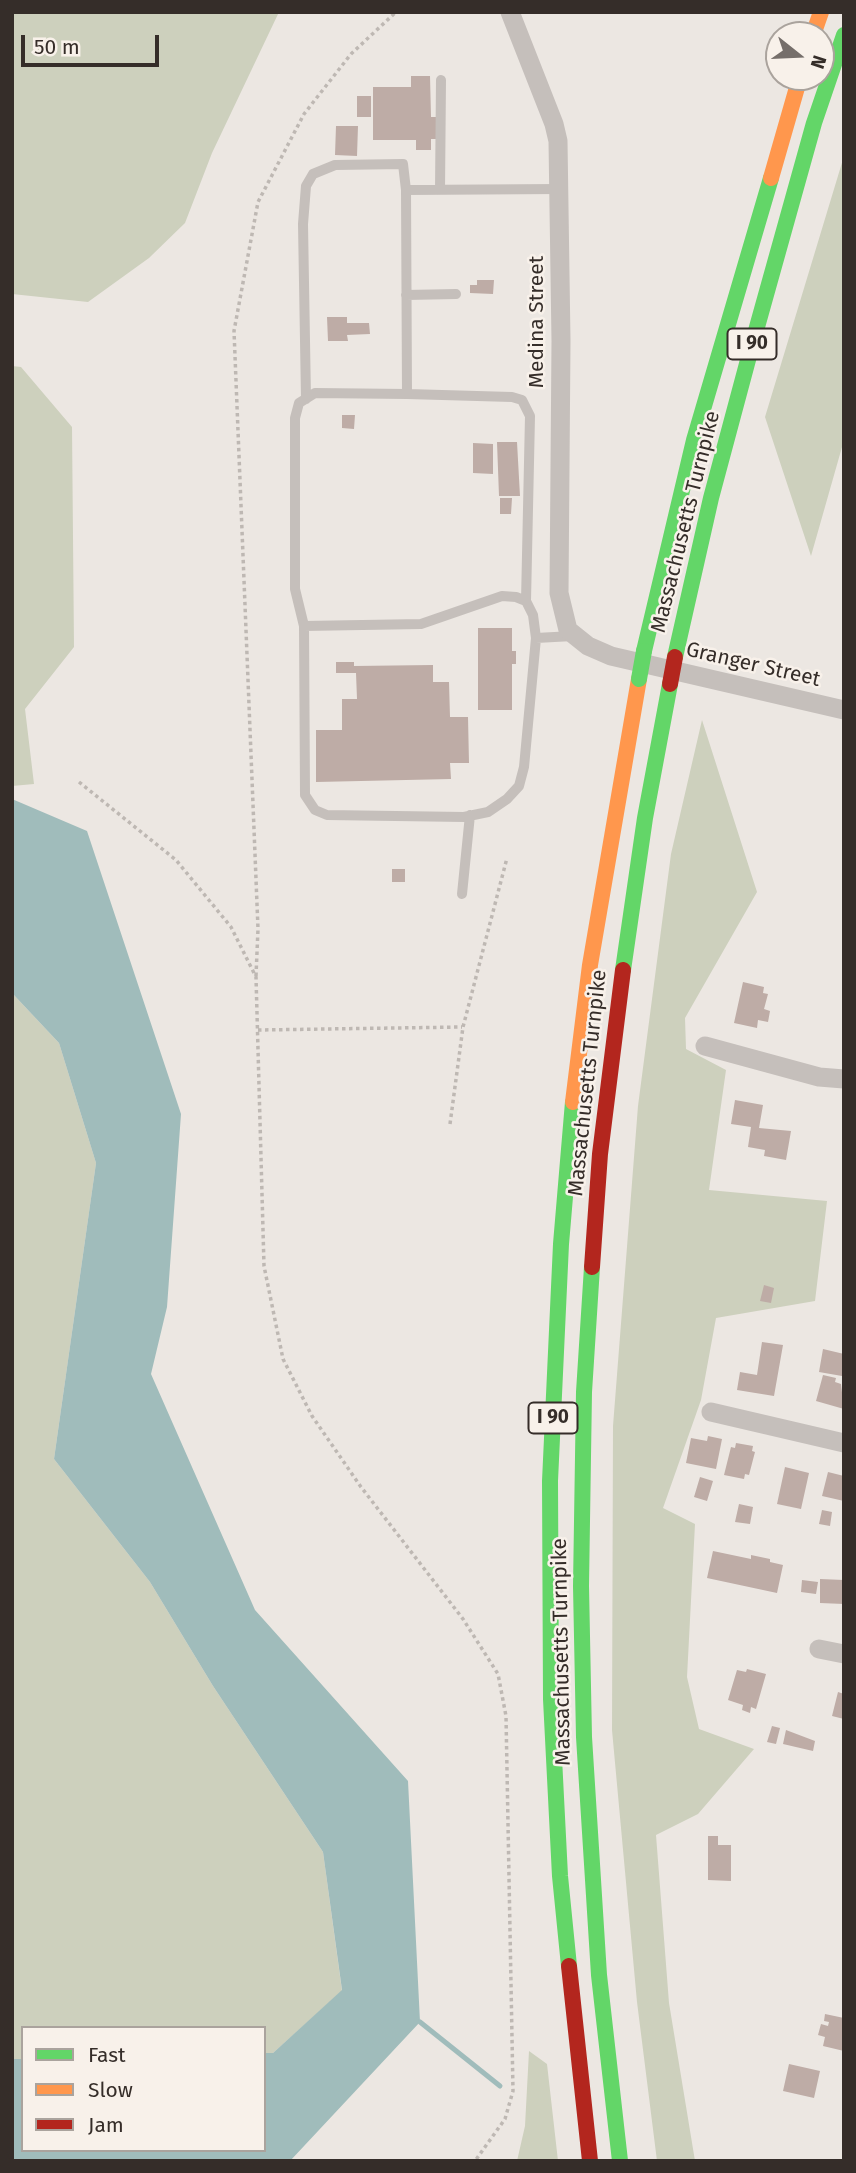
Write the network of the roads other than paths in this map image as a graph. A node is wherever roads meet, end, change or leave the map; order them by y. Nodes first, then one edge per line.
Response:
1 (510, 12) edge
2 (844, 35) edge
3 (441, 80) dead end
4 (796, 91) edge
5 (560, 189) junction
6 (406, 190) junction
7 (440, 190) junction
8 (456, 294) dead end
9 (406, 295) junction
10 (407, 394) junction
11 (306, 399) junction
12 (526, 601) junction
13 (304, 626) junction
14 (573, 636) junction
15 (536, 638) junction
16 (844, 710) edge
17 (470, 815) junction
18 (463, 894) dead end
19 (705, 1046) dead end
20 (844, 1079) edge
21 (711, 1412) dead end
22 (844, 1443) edge
23 (819, 1649) dead end
24 (844, 1654) edge
25 (590, 2161) edge
26 (620, 2161) edge

1 - 5 street, Medina Street
2 - 26 highway, Massachusetts Turnpike / I 90, bridge
3 - 7 lane
4 - 25 highway, Massachusetts Turnpike / I 90, bridge
5 - 7 lane
5 - 14 street, Medina Street
6 - 7 lane
6 - 9 lane
6 - 11 lane
8 - 9 lane
9 - 10 lane
10 - 11 lane
10 - 12 lane
11 - 13 lane
12 - 13 lane
12 - 15 lane
13 - 17 lane
14 - 15 lane
14 - 16 street, Granger Street
15 - 17 lane
17 - 18 lane
19 - 20 street
21 - 22 street
23 - 24 street

